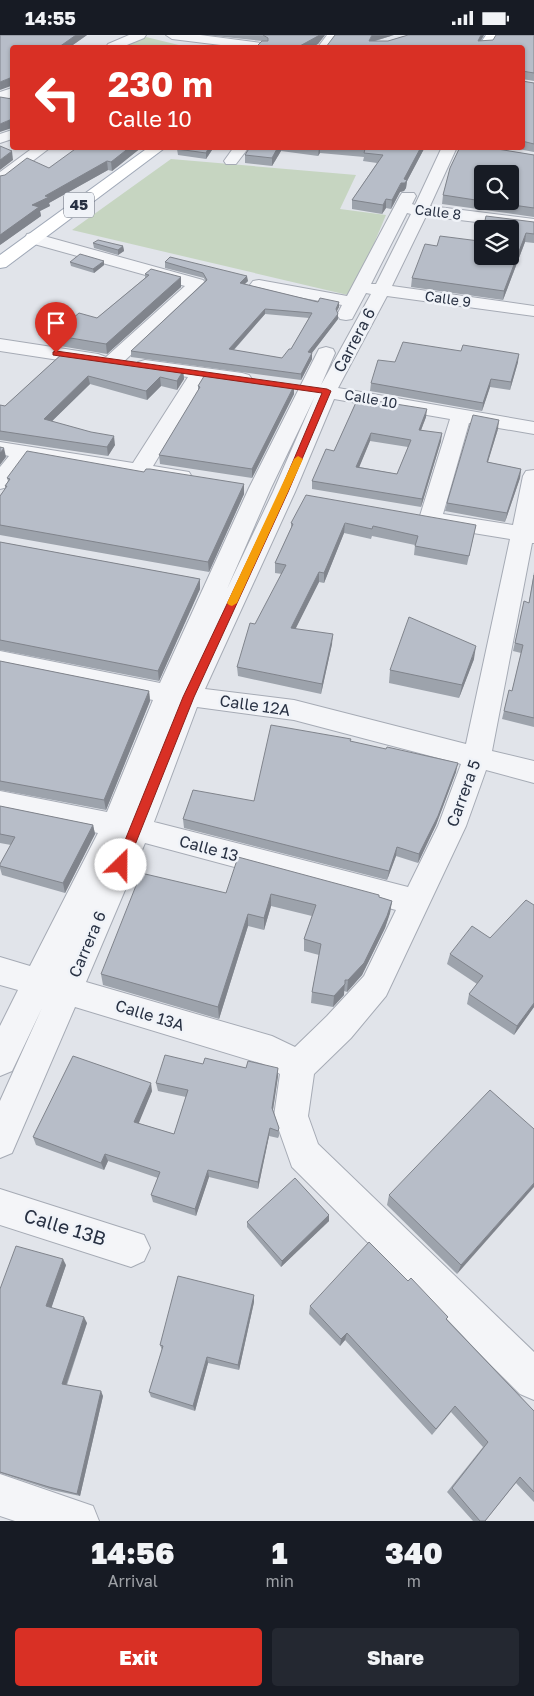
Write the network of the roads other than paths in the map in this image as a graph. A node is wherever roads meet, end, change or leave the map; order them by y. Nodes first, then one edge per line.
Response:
1 (140, 35) edge
2 (172, 35) edge
3 (334, 35) edge
4 (117, 45) edge
5 (246, 45) edge
6 (326, 45) edge
7 (40, 150) edge
8 (155, 150) edge
9 (240, 150) edge
10 (449, 150) edge
11 (231, 161) dead end
12 (0, 179) edge
13 (414, 182) dead end
14 (402, 207) junction
15 (421, 210) junction
16 (534, 225) edge
17 (33, 238) junction
18 (0, 263) edge
19 (259, 285) dead end
20 (365, 293) junction
21 (534, 311) edge
22 (0, 345) edge
23 (112, 362) junction
24 (200, 373) junction
25 (258, 381) edge
26 (307, 388) junction
27 (461, 415) junction
28 (534, 428) edge
29 (0, 449) edge
30 (22, 452) junction
31 (139, 471) junction
32 (534, 476) edge
33 (204, 480) edge
34 (0, 482) edge
35 (528, 535) edge
36 (0, 660) edge
37 (178, 695) junction
38 (477, 758) junction
39 (534, 772) edge
40 (0, 802) edge
41 (126, 827) junction
42 (415, 902) junction
43 (0, 971) edge
44 (38, 981) junction
45 (67, 990) junction
46 (0, 1060) edge
47 (298, 1067) junction
48 (0, 1141) edge
49 (0, 1207) edge
50 (131, 1248) dead end
51 (534, 1380) edge
52 (0, 1495) edge
53 (78, 1521) edge

1 - 4 street
2 - 5 street
3 - 6 street
7 - 12 street
8 - 17 main road, 45
9 - 11 street
10 - 15 street, Carrera 6
13 - 14 street, Carrera 6
14 - 15 street, Calle 8
14 - 20 street, Carrera 6
15 - 16 street, Calle 8
15 - 20 street, Carrera 6
17 - 18 main road, 45
17 - 23 street
19 - 20 street, Calle 9
20 - 21 street, Calle 9
20 - 26 street, Carrera 6
22 - 23 street
23 - 24 street
24 - 25 street
24 - 31 street
26 - 27 street, Calle 10
26 - 37 street, Carrera 6
27 - 28 street, Calle 10
27 - 35 street
29 - 30 street
30 - 31 street
30 - 34 street
31 - 33 street
32 - 35 street, Carrera 5
35 - 38 street, Carrera 5
36 - 37 street, Calle 12A
37 - 38 street, Calle 12A
37 - 41 street, Carrera 6
38 - 39 street, Calle 12A
38 - 42 street, Carrera 5
40 - 41 street, Calle 13
41 - 42 street, Calle 13
41 - 44 street, Carrera 6
41 - 45 street, Carrera 6
42 - 47 street, Carrera 5
43 - 44 street, Calle 13A
44 - 45 street, Calle 13A
44 - 46 street, Carrera 6
45 - 47 street, Calle 13A
45 - 48 street, Carrera 6
47 - 51 street
49 - 50 street, Calle 13B
52 - 53 street

